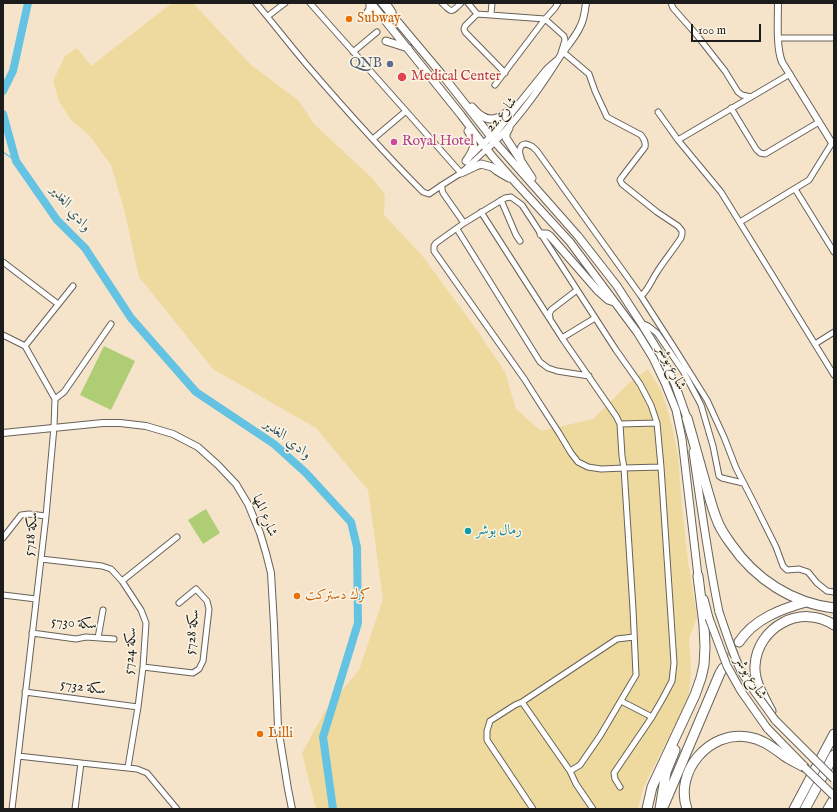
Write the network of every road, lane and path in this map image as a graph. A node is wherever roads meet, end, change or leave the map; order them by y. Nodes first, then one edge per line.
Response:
1 (256, 3) edge
2 (285, 3) edge
3 (310, 3) edge
4 (370, 3) edge
5 (382, 3) edge
6 (387, 3) edge
7 (442, 3) edge
8 (461, 3) edge
9 (468, 3) edge
10 (492, 3) edge
11 (558, 3) edge
12 (586, 3) edge
13 (671, 3) edge
14 (778, 3) edge
15 (477, 14) junction
16 (491, 14) junction
17 (268, 16) junction
18 (365, 17) dead end
19 (546, 19) junction
20 (377, 32) dead end
21 (408, 33) junction
22 (779, 38) junction
23 (834, 38) edge
24 (386, 41) dead end
25 (408, 48) junction
26 (353, 52) junction
27 (561, 55) junction
28 (505, 73) junction
29 (790, 74) junction
30 (444, 77) junction
31 (495, 85) dead end
32 (751, 97) junction
33 (514, 107) junction
34 (731, 108) junction
35 (406, 111) junction
36 (658, 112) dead end
37 (461, 115) junction
38 (819, 122) junction
39 (509, 128) junction
40 (373, 139) junction
41 (493, 140) junction
42 (678, 140) junction
43 (833, 142) edge
44 (485, 147) junction
45 (466, 161) junction
46 (524, 168) junction
47 (461, 173) junction
48 (515, 182) junction
49 (442, 185) junction
50 (796, 188) junction
51 (501, 200) junction
52 (547, 202) junction
53 (481, 212) junction
54 (740, 222) junction
55 (464, 223) junction
56 (457, 228) junction
57 (542, 234) junction
58 (520, 241) dead end
59 (834, 252) edge
60 (3, 262) edge
61 (73, 286) dead end
62 (577, 290) junction
63 (641, 296) junction
64 (58, 304) junction
65 (616, 304) junction
66 (595, 318) junction
67 (551, 320) junction
68 (641, 323) junction
69 (111, 324) dead end
70 (834, 332) edge
71 (3, 335) edge
72 (562, 338) junction
73 (815, 344) junction
74 (25, 346) junction
75 (834, 375) edge
76 (589, 376) junction
77 (55, 399) junction
78 (687, 418) junction
79 (657, 423) junction
80 (620, 424) junction
81 (54, 428) junction
82 (3, 432) edge
83 (661, 467) junction
84 (624, 468) junction
85 (736, 468) junction
86 (728, 479) junction
87 (744, 483) junction
88 (46, 516) junction
89 (177, 537) dead end
90 (3, 538) edge
91 (41, 559) junction
92 (698, 576) junction
93 (122, 581) junction
94 (834, 592) edge
95 (3, 595) edge
96 (36, 599) junction
97 (806, 602) junction
98 (179, 603) dead end
99 (834, 608) edge
100 (104, 610) dead end
101 (834, 625) edge
102 (32, 633) junction
103 (634, 637) junction
104 (98, 638) junction
105 (114, 639) dead end
106 (739, 642) tunnel mouth
107 (705, 647) junction
108 (143, 668) junction
109 (723, 668) tunnel mouth
110 (25, 692) junction
111 (621, 701) junction
112 (522, 702) junction
113 (138, 707) junction
114 (652, 717) junction
115 (775, 720) junction
116 (832, 736) edge
117 (18, 756) junction
118 (834, 756) edge
119 (80, 763) junction
120 (128, 767) junction
121 (804, 767) junction
122 (570, 771) junction
123 (834, 779) edge
124 (620, 787) dead end
125 (806, 787) junction
126 (834, 797) edge
127 (12, 809) edge
128 (75, 809) edge
129 (177, 809) edge
130 (292, 809) edge
131 (533, 809) edge
132 (593, 809) edge
133 (647, 809) edge
134 (661, 809) edge
135 (687, 809) edge
136 (790, 809) edge
137 (794, 809) edge
138 (805, 809) edge
139 (828, 809) edge

1 - 17 street
2 - 17 street
3 - 26 street
4 - 18 main road
4 - 25 main road, شارع بوشر
5 - 21 main road, شارع بوشر
6 - 21 street
7 - 8 street
9 - 15 street
10 - 16 street
11 - 19 street
12 - 27 street, شارع 22
13 - 32 street
14 - 22 street
15 - 16 street
15 - 28 street
16 - 19 street
17 - 40 street
19 - 27 street
19 - 28 street
20 - 26 street
21 - 30 main road, شارع بوشر
22 - 23 street
22 - 29 street
24 - 25 main road
25 - 37 main road, شارع بوشر
26 - 35 street
27 - 33 street, شارع 22
27 - 39 street, شارع 22
27 - 63 street
28 - 31 street
29 - 32 street
29 - 38 street
30 - 33 main road
30 - 41 main road, شارع بوشر
32 - 34 street
33 - 41 street, شارع 22
34 - 38 street
34 - 42 street
35 - 40 street
35 - 47 street
36 - 42 street
37 - 44 main road, شارع بوشر
37 - 45 main road
38 - 43 street
39 - 41 street, شارع 22
39 - 46 main road
40 - 49 street
41 - 44 street, شارع 22
41 - 52 main road, شارع بوشر
42 - 54 street
43 - 50 street
44 - 45 street, شارع 22
44 - 47 street, شارع 22
44 - 48 main road, شارع بوشر
45 - 47 street, شارع 22
46 - 52 main road
46 - 63 street
47 - 48 main road
47 - 49 street
48 - 65 main road, شارع بوشر
49 - 55 street
50 - 54 street
50 - 59 street
51 - 53 street
51 - 57 street
51 - 58 street
52 - 68 main road, شارع بوشر
53 - 55 street
53 - 67 street
54 - 73 street
55 - 56 street
56 - 76 street
56 - 84 street
57 - 62 street
57 - 65 main road
60 - 64 street
61 - 64 street
62 - 66 street
62 - 67 street
63 - 85 street
64 - 74 street
65 - 92 main road, شارع بوشر
66 - 72 street
66 - 79 street
67 - 72 street
68 - 78 main road, شارع بوشر
68 - 86 street
69 - 77 street
70 - 73 street
71 - 74 street
72 - 76 street
73 - 75 street
74 - 77 street
76 - 80 street
77 - 81 street, سكة 5718
78 - 97 highway
78 - 115 main road, شارع بوشر, bridge
79 - 80 street
79 - 83 street
80 - 84 street
81 - 82 street, شارع المها
81 - 88 street, سكة 5718
81 - 130 street, شارع المها
83 - 84 street
83 - 114 street
84 - 103 street
85 - 86 street
85 - 87 street
86 - 87 street
87 - 94 street
88 - 90 street
88 - 91 street, سكة 5718
89 - 93 street
91 - 93 street, سكة 5724
91 - 96 street, سكة 5718
92 - 107 highway
92 - 121 main road, شارع بوشر, bridge
93 - 108 street, سكة 5724
95 - 96 street
96 - 102 street, سكة 5718
97 - 99 highway
97 - 106 highway
98 - 108 street, سكة 5728
100 - 104 street
101 - 115 highway
102 - 104 street, سكة 5730
102 - 110 street, سكة 5718
103 - 111 street
103 - 112 street
104 - 105 street, سكة 5730
107 - 133 highway
107 - 134 highway
108 - 113 street, سكة 5724
109 - 134 highway
110 - 113 street, سكة 5732
110 - 117 street, سكة 5718
111 - 114 street
111 - 122 street
112 - 122 street
112 - 131 street
113 - 120 street, سكة 5724
114 - 124 street
115 - 123 main road, شارع بوشر, bridge
116 - 125 highway
117 - 119 street
117 - 127 street, سكة 5718
118 - 138 highway
119 - 120 street
119 - 128 street
120 - 129 street
121 - 126 main road, شارع بوشر, bridge
121 - 135 highway
122 - 132 street
125 - 136 highway
125 - 137 highway
126 - 139 highway

